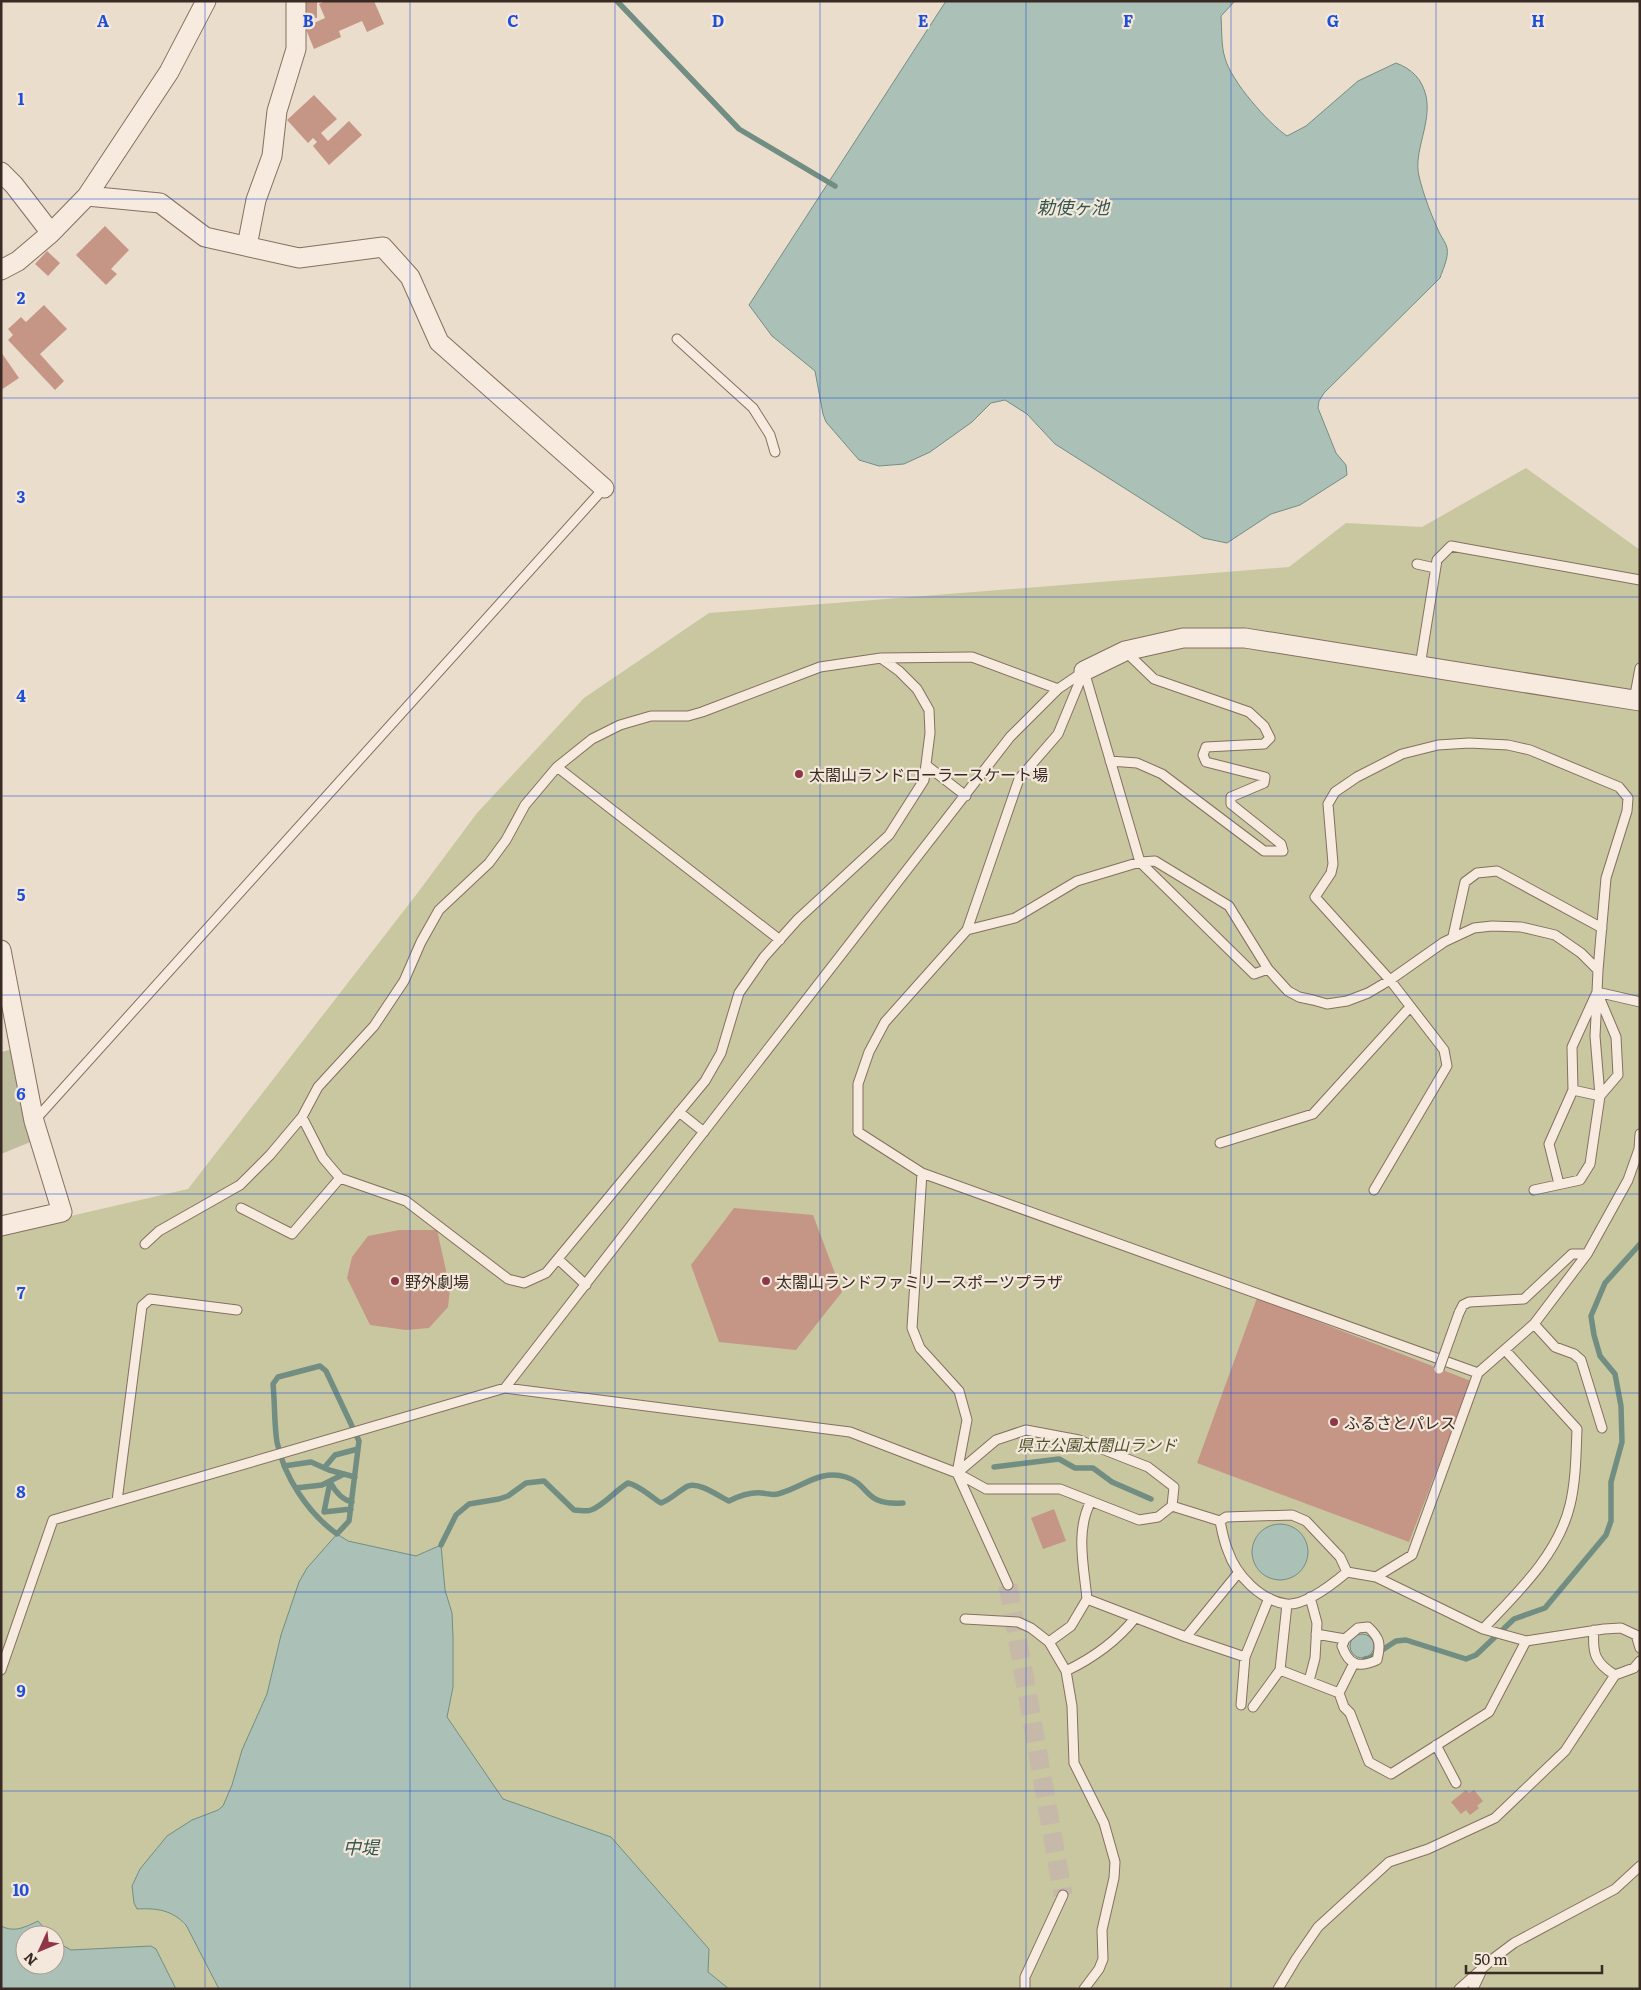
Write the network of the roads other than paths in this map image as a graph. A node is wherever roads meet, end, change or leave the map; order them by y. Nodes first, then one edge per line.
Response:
1 (206, 1) edge
2 (296, 1) edge
3 (1, 172) edge
4 (87, 196) junction
5 (52, 233) junction
6 (246, 246) junction
7 (1, 270) edge
8 (677, 339) dead end
9 (775, 452) dead end
10 (604, 488) joint
11 (1417, 564) dead end
12 (1436, 568) junction
13 (1640, 580) edge
14 (1125, 651) junction
15 (881, 658) junction
16 (1420, 666) junction
17 (1640, 668) edge
18 (1084, 671) junction
19 (1058, 689) junction
20 (1637, 700) edge
21 (1110, 761) junction
22 (926, 765) junction
23 (557, 767) junction
24 (966, 796) junction
25 (1140, 862) junction
26 (1602, 928) junction
27 (967, 930) junction
28 (1453, 936) junction
29 (780, 940) junction
30 (1, 950) edge
31 (1268, 969) junction
32 (1598, 970) junction
33 (1390, 980) junction
34 (1597, 992) junction
35 (1640, 1002) edge
36 (1410, 1007) junction
37 (1573, 1090) junction
38 (1600, 1096) junction
39 (679, 1112) junction
40 (302, 1117) junction
41 (34, 1121) junction
42 (704, 1132) junction
43 (1640, 1134) edge
44 (1220, 1143) dead end
45 (922, 1173) junction
46 (340, 1178) junction
47 (1559, 1184) junction
48 (1374, 1190) dead end
49 (1534, 1190) dead end
50 (241, 1208) dead end
51 (1, 1226) edge
52 (145, 1244) dead end
53 (1587, 1254) junction
54 (558, 1259) junction
55 (586, 1284) junction
56 (237, 1310) dead end
57 (1534, 1324) junction
58 (1505, 1350) junction
59 (1439, 1369) dead end
60 (1478, 1373) junction
61 (506, 1388) junction
62 (1602, 1428) dead end
63 (957, 1474) junction
64 (117, 1501) junction
65 (1091, 1501) junction
66 (1172, 1506) junction
67 (1220, 1521) junction
68 (1239, 1572) junction
69 (1347, 1572) junction
70 (1376, 1577) junction
71 (1008, 1585) tunnel mouth
72 (1310, 1597) junction
73 (1268, 1598) junction
74 (1087, 1599) junction
75 (1288, 1604) junction
76 (1135, 1618) junction
77 (965, 1619) dead end
78 (1483, 1629) junction
79 (1594, 1630) junction
80 (1316, 1634) junction
81 (1638, 1634) edge
82 (1186, 1637) junction
83 (1345, 1639) junction
84 (1526, 1641) junction
85 (1049, 1642) junction
86 (1640, 1648) edge
87 (1245, 1657) junction
88 (1640, 1661) edge
89 (1354, 1663) junction
90 (1, 1670) edge
91 (1280, 1670) junction
92 (1066, 1671) junction
93 (1615, 1675) junction
94 (1309, 1681) junction
95 (1339, 1692) junction
96 (1241, 1705) dead end
97 (1253, 1707) dead end
98 (1436, 1745) junction
99 (1456, 1783) dead end
100 (1640, 1866) edge
101 (1062, 1895) tunnel mouth
102 (1483, 1968) junction
103 (1025, 1989) edge
104 (1084, 1989) edge
105 (1278, 1989) edge
106 (1459, 1989) edge
107 (1472, 1989) edge

1 - 4 street
2 - 6 street
3 - 5 street
4 - 5 street
4 - 6 street
5 - 7 street
6 - 10 street
8 - 9 lane
10 - 41 lane
11 - 12 lane
12 - 13 lane
12 - 16 lane
14 - 16 street
14 - 18 street
14 - 21 lane
15 - 19 lane
15 - 22 lane
15 - 23 lane
16 - 20 street
17 - 20 lane
18 - 19 lane
18 - 21 lane
18 - 27 lane
19 - 24 lane
21 - 25 lane
22 - 24 lane
22 - 29 lane
23 - 29 lane
23 - 40 lane
24 - 42 lane
25 - 27 lane
25 - 31 lane
25 - 31 lane
26 - 28 lane
26 - 32 lane
26 - 33 lane
27 - 45 lane
28 - 32 lane
28 - 33 lane
29 - 39 lane
30 - 41 street
31 - 33 lane
32 - 34 lane
33 - 36 lane
34 - 35 lane
34 - 37 lane
34 - 38 lane
34 - 38 lane
36 - 44 lane
36 - 48 lane
37 - 38 lane
37 - 47 lane
38 - 47 lane
39 - 42 lane
39 - 54 lane
40 - 46 lane
40 - 52 lane
41 - 51 street
42 - 55 lane
43 - 53 lane
45 - 60 lane
45 - 63 lane
46 - 50 lane
46 - 54 lane
47 - 49 lane
53 - 57 lane
53 - 59 lane, bridge
54 - 55 lane
55 - 61 lane
56 - 64 lane
57 - 58 lane
57 - 62 lane
58 - 60 lane
58 - 78 lane
60 - 70 lane
61 - 63 lane
61 - 64 lane
63 - 65 lane
63 - 66 lane
63 - 71 lane
64 - 90 lane
65 - 66 lane
65 - 74 lane
66 - 67 lane
67 - 68 lane
67 - 69 lane
68 - 73 lane
68 - 82 lane
69 - 70 lane
69 - 72 lane
70 - 78 lane
72 - 75 lane
72 - 80 lane
73 - 75 lane
73 - 87 lane
74 - 76 lane
74 - 85 lane
75 - 91 lane
76 - 82 lane
76 - 92 lane
77 - 85 lane
78 - 84 lane
79 - 81 lane
79 - 84 lane
79 - 93 lane
80 - 83 lane
80 - 94 lane
81 - 86 lane
82 - 87 lane
83 - 89 lane
83 - 89 lane
84 - 98 lane
85 - 92 lane
87 - 96 lane
88 - 93 lane
89 - 95 lane
91 - 94 lane
91 - 97 lane
92 - 104 lane
93 - 105 lane
94 - 95 lane
95 - 98 lane
98 - 99 lane
100 - 102 lane
101 - 103 lane
102 - 106 lane
102 - 107 lane

